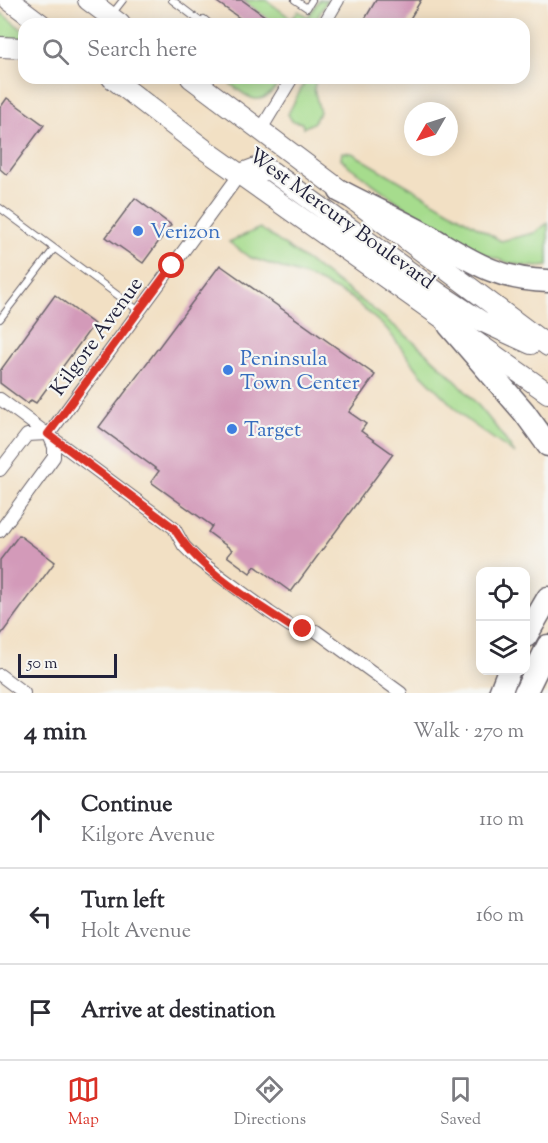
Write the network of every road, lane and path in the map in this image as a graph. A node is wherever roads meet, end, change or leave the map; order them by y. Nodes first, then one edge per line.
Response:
1 (9, 0) edge
2 (88, 0) edge
3 (123, 0) edge
4 (172, 0) edge
5 (295, 0) edge
6 (312, 0) edge
7 (338, 0) edge
8 (33, 18) edge
9 (112, 18) edge
10 (116, 18) edge
11 (195, 18) edge
12 (328, 18) edge
13 (0, 47) edge
14 (18, 48) edge
15 (112, 84) edge
16 (119, 84) edge
17 (199, 84) edge
18 (288, 84) edge
19 (128, 91) junction
20 (260, 131) junction
21 (240, 174) junction
22 (340, 191) junction
23 (0, 208) edge
24 (54, 249) junction
25 (548, 281) edge
26 (139, 311) junction
27 (0, 319) edge
28 (449, 325) junction
29 (548, 346) edge
30 (548, 352) edge
31 (548, 393) edge
32 (0, 399) edge
33 (48, 434) junction
34 (548, 445) edge
35 (0, 470) edge
36 (0, 531) edge
37 (548, 598) edge
38 (530, 628) edge
39 (548, 646) edge
40 (0, 675) edge
41 (507, 675) edge
42 (24, 693) edge
43 (401, 693) edge
44 (500, 693) edge
45 (525, 693) edge

1 - 8 main road
2 - 9 main road
3 - 10 lane
4 - 11 lane
5 - 6 lane
7 - 12 street
13 - 14 main road
15 - 19 main road
16 - 19 main road, West Mercury Boulevard
17 - 20 main road, West Mercury Boulevard
18 - 20 street
19 - 21 main road, West Mercury Boulevard
20 - 22 main road, West Mercury Boulevard
21 - 26 street, Kilgore Avenue
21 - 28 main road, West Mercury Boulevard
21 - 30 main road
22 - 25 highway
22 - 29 main road, West Mercury Boulevard
23 - 24 lane
24 - 26 lane
24 - 27 lane
26 - 33 street, Kilgore Avenue
28 - 31 main road, West Mercury Boulevard
28 - 34 highway
32 - 33 street
33 - 35 street
33 - 36 street
33 - 43 street
37 - 38 highway
39 - 45 highway
40 - 42 street
41 - 44 highway

